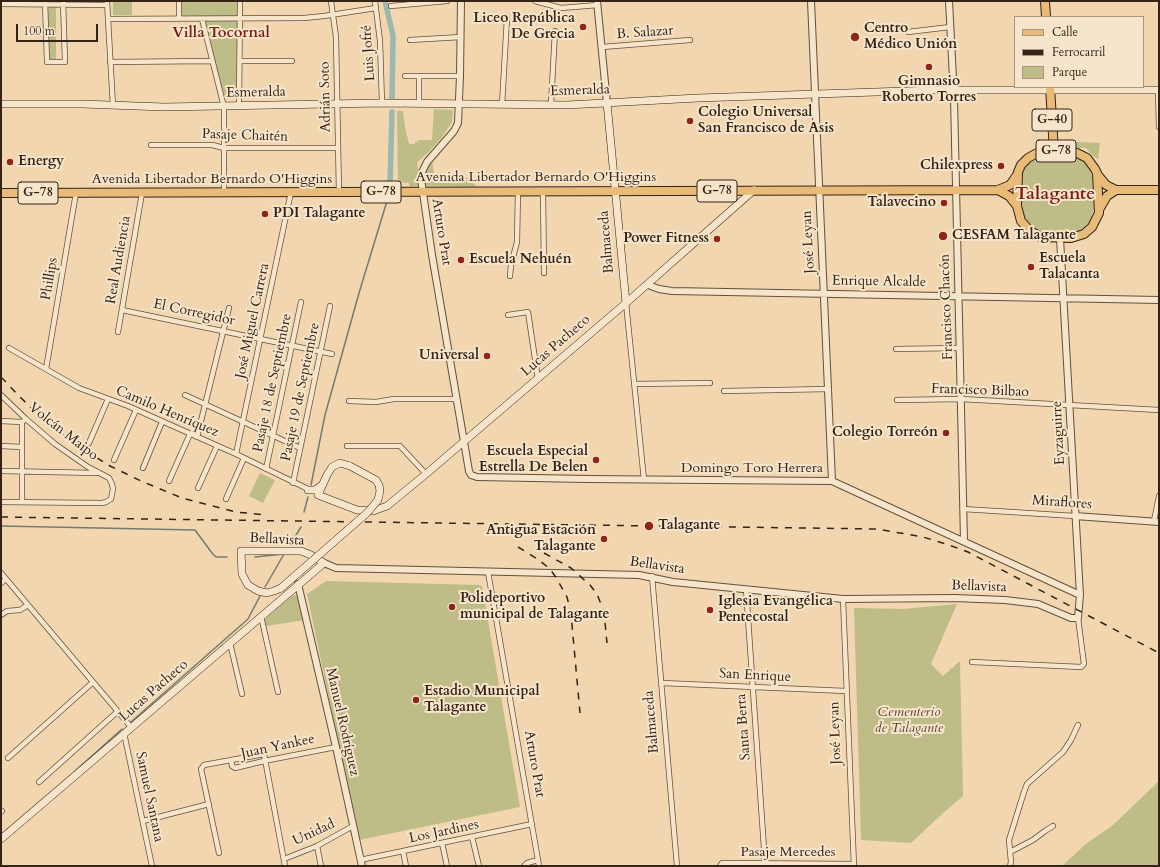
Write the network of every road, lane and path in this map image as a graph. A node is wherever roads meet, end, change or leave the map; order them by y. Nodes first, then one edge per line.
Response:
1 (179, 1) edge
2 (240, 1) edge
3 (331, 1) edge
4 (375, 1) edge
5 (447, 1) edge
6 (461, 1) edge
7 (535, 1) edge
8 (811, 1) edge
9 (949, 1) edge
10 (1045, 1) edge
11 (45, 3) edge
12 (63, 3) edge
13 (107, 3) edge
14 (552, 3) edge
15 (597, 3) edge
16 (1, 4) edge
17 (392, 6) dead end
18 (376, 8) junction
19 (333, 15) junction
20 (1046, 16) edge
21 (507, 18) dead end
22 (108, 19) junction
23 (179, 19) junction
24 (202, 19) junction
25 (240, 19) junction
26 (950, 27) junction
27 (555, 31) dead end
28 (908, 32) dead end
29 (461, 37) junction
30 (410, 40) dead end
31 (690, 40) dead end
32 (602, 46) junction
33 (212, 61) junction
34 (292, 61) dead end
35 (110, 62) junction
36 (240, 62) junction
37 (405, 76) dead end
38 (419, 76) junction
39 (460, 76) junction
40 (1050, 88) edge
41 (954, 90) junction
42 (1159, 90) edge
43 (815, 94) junction
44 (382, 103) junction
45 (607, 103) junction
46 (1, 104) edge
47 (419, 104) junction
48 (459, 104) junction
49 (337, 105) junction
50 (502, 105) junction
51 (551, 105) junction
52 (112, 106) junction
53 (239, 106) junction
54 (224, 107) junction
55 (1159, 127) edge
56 (151, 145) dead end
57 (224, 148) junction
58 (338, 148) junction
59 (1054, 151) junction
60 (1097, 173) junction
61 (1017, 175) junction
62 (754, 190) junction
63 (819, 190) junction
64 (955, 190) junction
65 (998, 190) junction
66 (1116, 190) junction
67 (1159, 190) edge
68 (518, 191) junction
69 (544, 191) junction
70 (615, 191) junction
71 (291, 192) junction
72 (422, 192) junction
73 (1, 193) edge
74 (76, 193) junction
75 (142, 193) junction
76 (224, 193) junction
77 (339, 193) junction
78 (1017, 206) junction
79 (1100, 208) junction
80 (1060, 238) junction
81 (544, 273) dead end
82 (510, 276) dead end
83 (648, 285) junction
84 (824, 294) junction
85 (958, 295) junction
86 (1063, 298) junction
87 (1159, 300) edge
88 (301, 302) dead end
89 (626, 303) junction
90 (330, 306) dead end
91 (229, 308) dead end
92 (122, 310) junction
93 (508, 315) dead end
94 (224, 331) junction
95 (118, 332) dead end
96 (260, 339) junction
97 (292, 345) junction
98 (9, 348) dead end
99 (960, 348) junction
100 (896, 349) dead end
101 (320, 351) junction
102 (332, 354) dead end
103 (46, 370) junction
104 (538, 379) junction
105 (710, 383) dead end
106 (634, 384) junction
107 (829, 389) junction
108 (724, 391) dead end
109 (1, 395) edge
110 (185, 395) dead end
111 (108, 399) junction
112 (457, 399) junction
113 (961, 399) junction
114 (897, 400) dead end
115 (349, 401) dead end
116 (205, 404) junction
117 (1069, 406) junction
118 (136, 410) junction
119 (1159, 410) edge
120 (24, 420) junction
121 (1, 421) edge
122 (244, 421) junction
123 (162, 422) junction
124 (190, 434) junction
125 (273, 435) junction
126 (197, 437) junction
127 (464, 442) junction
128 (89, 443) dead end
129 (1, 446) edge
130 (217, 446) junction
131 (347, 446) dead end
132 (22, 447) junction
133 (300, 448) junction
134 (236, 454) junction
135 (244, 458) junction
136 (114, 460) dead end
137 (143, 468) dead end
138 (266, 469) junction
139 (1, 472) edge
140 (22, 472) junction
141 (99, 473) junction
142 (426, 474) junction
143 (471, 475) joint
144 (644, 480) junction
145 (169, 481) dead end
146 (832, 481) junction
147 (293, 483) junction
148 (322, 485) junction
149 (198, 488) dead end
150 (308, 490) junction
151 (318, 494) junction
152 (1159, 496) edge
153 (226, 499) dead end
154 (328, 499) junction
155 (1, 502) edge
156 (22, 502) junction
157 (963, 509) junction
158 (1075, 516) junction
159 (1156, 521) edge
160 (964, 541) junction
161 (324, 563) junction
162 (488, 572) junction
163 (1, 573) edge
164 (652, 576) junction
165 (6, 579) junction
166 (1, 583) edge
167 (298, 584) junction
168 (746, 589) junction
169 (1080, 595) junction
170 (843, 599) junction
171 (28, 605) junction
172 (1, 615) edge
173 (261, 616) junction
174 (1078, 618) junction
175 (230, 643) junction
176 (972, 662) dead end
177 (92, 682) junction
178 (662, 682) junction
179 (753, 687) junction
180 (846, 691) junction
181 (278, 692) dead end
182 (242, 694) dead end
183 (117, 712) junction
184 (1078, 725) dead end
185 (131, 727) junction
186 (124, 734) junction
187 (336, 747) junction
188 (8, 758) dead end
189 (231, 760) junction
190 (264, 761) junction
191 (39, 782) dead end
192 (209, 804) junction
193 (143, 821) junction
194 (532, 824) junction
195 (353, 826) junction
196 (1053, 826) dead end
197 (472, 837) junction
198 (1, 839) edge
199 (442, 843) junction
200 (317, 846) junction
201 (403, 852) junction
202 (1010, 852) junction
203 (219, 853) dead end
204 (284, 859) junction
205 (538, 860) junction
206 (361, 863) edge
207 (765, 863) junction
208 (721, 865) edge
209 (854, 865) edge
210 (152, 866) edge
211 (285, 866) edge
212 (321, 866) edge
213 (406, 866) edge
214 (447, 866) edge
215 (479, 866) edge
216 (524, 866) edge
217 (539, 866) edge
218 (677, 866) edge
219 (1010, 866) edge

1 - 23 street
2 - 25 street
3 - 19 street, Adrián Soto
4 - 18 street, Luis Jofré
5 - 17 street
6 - 29 street, Arturo Prat
7 - 14 street
8 - 43 street, José Leyan
9 - 26 street, Francisco Chacón
10 - 20 main road
11 - 12 street
11 - 12 street
11 - 16 street
12 - 13 street
13 - 22 street
14 - 15 street
15 - 32 street, Balmaceda
18 - 19 street
18 - 44 street, Luis Jofré
19 - 25 street
19 - 49 street, Adrián Soto
21 - 50 street
22 - 23 street
22 - 35 street
23 - 24 street
24 - 25 street
24 - 33 street
25 - 36 street
26 - 28 street
26 - 41 street, Francisco Chacón
27 - 51 street
29 - 30 street
29 - 39 street, Arturo Prat
31 - 32 street, B. Salazar
32 - 45 street, Balmaceda
33 - 35 street
33 - 54 street
34 - 36 street
35 - 52 street
36 - 53 street
37 - 38 street
38 - 39 street
38 - 47 street
39 - 48 street, Arturo Prat
40 - 41 main road, Esmeralda
40 - 42 main road, Esmeralda
40 - 59 main road, G-40
41 - 43 main road, Esmeralda
41 - 64 street, Francisco Chacón
42 - 55 street
43 - 45 main road, Esmeralda
43 - 63 street, José Leyan
44 - 47 main road, Esmeralda
44 - 49 main road, Esmeralda
45 - 51 main road, Esmeralda
45 - 70 main road, Balmaceda
46 - 52 main road, Esmeralda
47 - 48 main road, Esmeralda
48 - 50 main road, Esmeralda
48 - 72 street, Arturo Prat
49 - 53 main road, Esmeralda
49 - 58 street, Adrián Soto
50 - 51 main road, Esmeralda
52 - 54 main road, Esmeralda
53 - 54 main road, Esmeralda
54 - 57 street
56 - 57 street, Pasaje Chaitén
57 - 58 street, Pasaje Chaitén
57 - 76 street
58 - 77 street, Adrián Soto
59 - 60 main road, G-78
59 - 61 main road, G-78
60 - 66 main road, G-78
60 - 79 main road
61 - 65 main road, G-78
61 - 78 main road
62 - 63 main road, Avenida Libertador Bernardo O'Higgins / G-78
62 - 70 main road, Avenida Libertador Bernardo O'Higgins / G-78
62 - 83 main road, Lucas Pacheco
63 - 64 main road, Avenida Libertador Bernardo O'Higgins / G-78
63 - 84 street, José Leyan
64 - 65 main road, Avenida Libertador Bernardo O'Higgins / G-78
64 - 85 street, Francisco Chacón
65 - 78 main road
66 - 67 main road
66 - 79 main road
68 - 69 main road, Avenida Libertador Bernardo O'Higgins / G-78
68 - 72 main road, Avenida Libertador Bernardo O'Higgins / G-78
68 - 82 street
69 - 70 main road, Avenida Libertador Bernardo O'Higgins / G-78
69 - 81 street
70 - 89 main road, Balmaceda
71 - 76 main road, Avenida Libertador Bernardo O'Higgins / G-78
71 - 77 main road, Avenida Libertador Bernardo O'Higgins / G-78
71 - 96 street, José Miguel Carrera
72 - 77 main road, Avenida Libertador Bernardo O'Higgins / G-78
72 - 112 street, Arturo Prat
73 - 74 main road, Avenida Libertador Bernardo O'Higgins / G-78
74 - 75 main road, Avenida Libertador Bernardo O'Higgins / G-78
74 - 103 street, Phillips
75 - 76 main road, Avenida Libertador Bernardo O'Higgins / G-78
75 - 92 street, Real Audiencia
78 - 80 main road
79 - 80 main road
80 - 86 street, Eyzaguirre
83 - 84 street, Enrique Alcalde
83 - 89 main road, Lucas Pacheco
84 - 85 street, Enrique Alcalde
84 - 107 street, José Leyan
85 - 86 street, Enrique Alcalde
85 - 99 street, Francisco Chacón
86 - 87 street, Enrique Alcalde
86 - 117 street, Eyzaguirre
88 - 97 street, Pasaje 18 de Septiembre
89 - 104 main road, Lucas Pacheco
89 - 106 street, Balmaceda
90 - 101 street, Pasaje 19 de Septiembre
91 - 94 street
92 - 94 street, El Corregidor
92 - 95 street, Real Audiencia
93 - 104 street
94 - 96 street, El Corregidor
94 - 116 street
96 - 97 street, El Corregidor
96 - 122 street, José Miguel Carrera
97 - 101 street, El Corregidor
97 - 125 street, Pasaje 18 de Septiembre
98 - 103 street, Camilo Henríquez
99 - 100 street
99 - 113 street, Francisco Chacón
101 - 102 street, El Corregidor
101 - 133 street, Pasaje 19 de Septiembre
103 - 111 street, Camilo Henríquez
104 - 127 main road, Lucas Pacheco
105 - 106 street
106 - 144 street, Balmaceda
107 - 108 street
107 - 146 street, José Leyan
109 - 120 street, Volcán Maipo
110 - 116 street
111 - 118 street, Camilo Henríquez
111 - 128 street
112 - 115 street
112 - 127 street, Arturo Prat
113 - 114 street, Francisco Bilbao
113 - 117 street, Francisco Bilbao
113 - 157 street, Francisco Chacón
116 - 122 street
116 - 126 street
117 - 119 street, Francisco Bilbao
117 - 158 street, Eyzaguirre
118 - 123 street, Camilo Henríquez
118 - 136 street
120 - 121 street
120 - 132 street
120 - 141 street, Volcán Maipo
122 - 125 street
122 - 134 street, José Miguel Carrera
123 - 124 street, Camilo Henríquez
123 - 137 street
124 - 126 street, Camilo Henríquez
124 - 145 street
125 - 133 street
125 - 138 street, Pasaje 18 de Septiembre
126 - 130 street, Camilo Henríquez
127 - 142 main road, Lucas Pacheco
127 - 143 street, Arturo Prat
129 - 132 street
130 - 134 street, Camilo Henríquez
130 - 149 street
131 - 142 street
132 - 140 street
133 - 147 street, Pasaje 19 de Septiembre
134 - 135 street, Camilo Henríquez
135 - 138 street, Camilo Henríquez
135 - 153 street
138 - 147 street, Camilo Henríquez
139 - 140 street
140 - 141 street
140 - 156 street
141 - 156 street, Volcán Maipo
142 - 154 main road, Lucas Pacheco
143 - 144 street, Domingo Toro Herrera
144 - 146 street, Domingo Toro Herrera
146 - 160 street, Domingo Toro Herrera
147 - 150 street, Camilo Henríquez
148 - 150 main road
148 - 151 main road
148 - 154 main road
148 - 161 main road, Bellavista, bridge
150 - 151 street, Camilo Henríquez
151 - 154 main road, Lucas Pacheco
152 - 159 street
155 - 156 street
157 - 158 street, Miraflores
157 - 160 street, Francisco Chacón
158 - 159 street, Miraflores
158 - 169 street, Eyzaguirre
160 - 169 street, Domingo Toro Herrera
161 - 162 street, Bellavista
161 - 167 main road, Lucas Pacheco
162 - 164 street, Bellavista
162 - 194 street, Arturo Prat
163 - 165 street
164 - 168 street, Bellavista
164 - 178 street, Balmaceda
165 - 166 street
165 - 171 street
167 - 173 main road, Lucas Pacheco
167 - 187 street, Manuel Rodríguez
168 - 170 street, Bellavista
168 - 179 street, Santa Berta
169 - 174 street, Eyzaguirre
170 - 174 street, Bellavista
170 - 180 street, José Leyan
171 - 172 street
171 - 177 street
173 - 175 main road, Lucas Pacheco
173 - 181 street
174 - 176 street
175 - 182 street
175 - 185 main road, Lucas Pacheco
177 - 183 street
177 - 188 street
178 - 179 street, San Enrique
178 - 218 street, Balmaceda
179 - 180 street, San Enrique
179 - 207 street, Santa Berta
180 - 209 street, José Leyan
183 - 185 street
183 - 191 street
184 - 202 street
185 - 186 main road, Lucas Pacheco
186 - 193 street, Samuel Santana
186 - 198 main road, Lucas Pacheco
187 - 190 street, Juan Yankee
187 - 195 street, Manuel Rodríguez
189 - 190 street, Juan Yankee
189 - 190 street
189 - 192 street
190 - 204 street
192 - 193 street
192 - 203 street
193 - 210 street, Samuel Santana
194 - 197 street, Los Jardines
194 - 205 street, Arturo Prat
195 - 200 street, Unidad
195 - 206 street, Manuel Rodríguez
196 - 202 street
197 - 199 street, Los Jardines
197 - 215 street
199 - 201 street, Los Jardines
199 - 214 street
200 - 204 street, Unidad
200 - 212 street
201 - 206 street, Los Jardines
201 - 213 street
202 - 219 street
204 - 211 street
205 - 216 street
205 - 217 street, Arturo Prat
207 - 208 street, Pasaje Mercedes
207 - 209 street, Pasaje Mercedes

